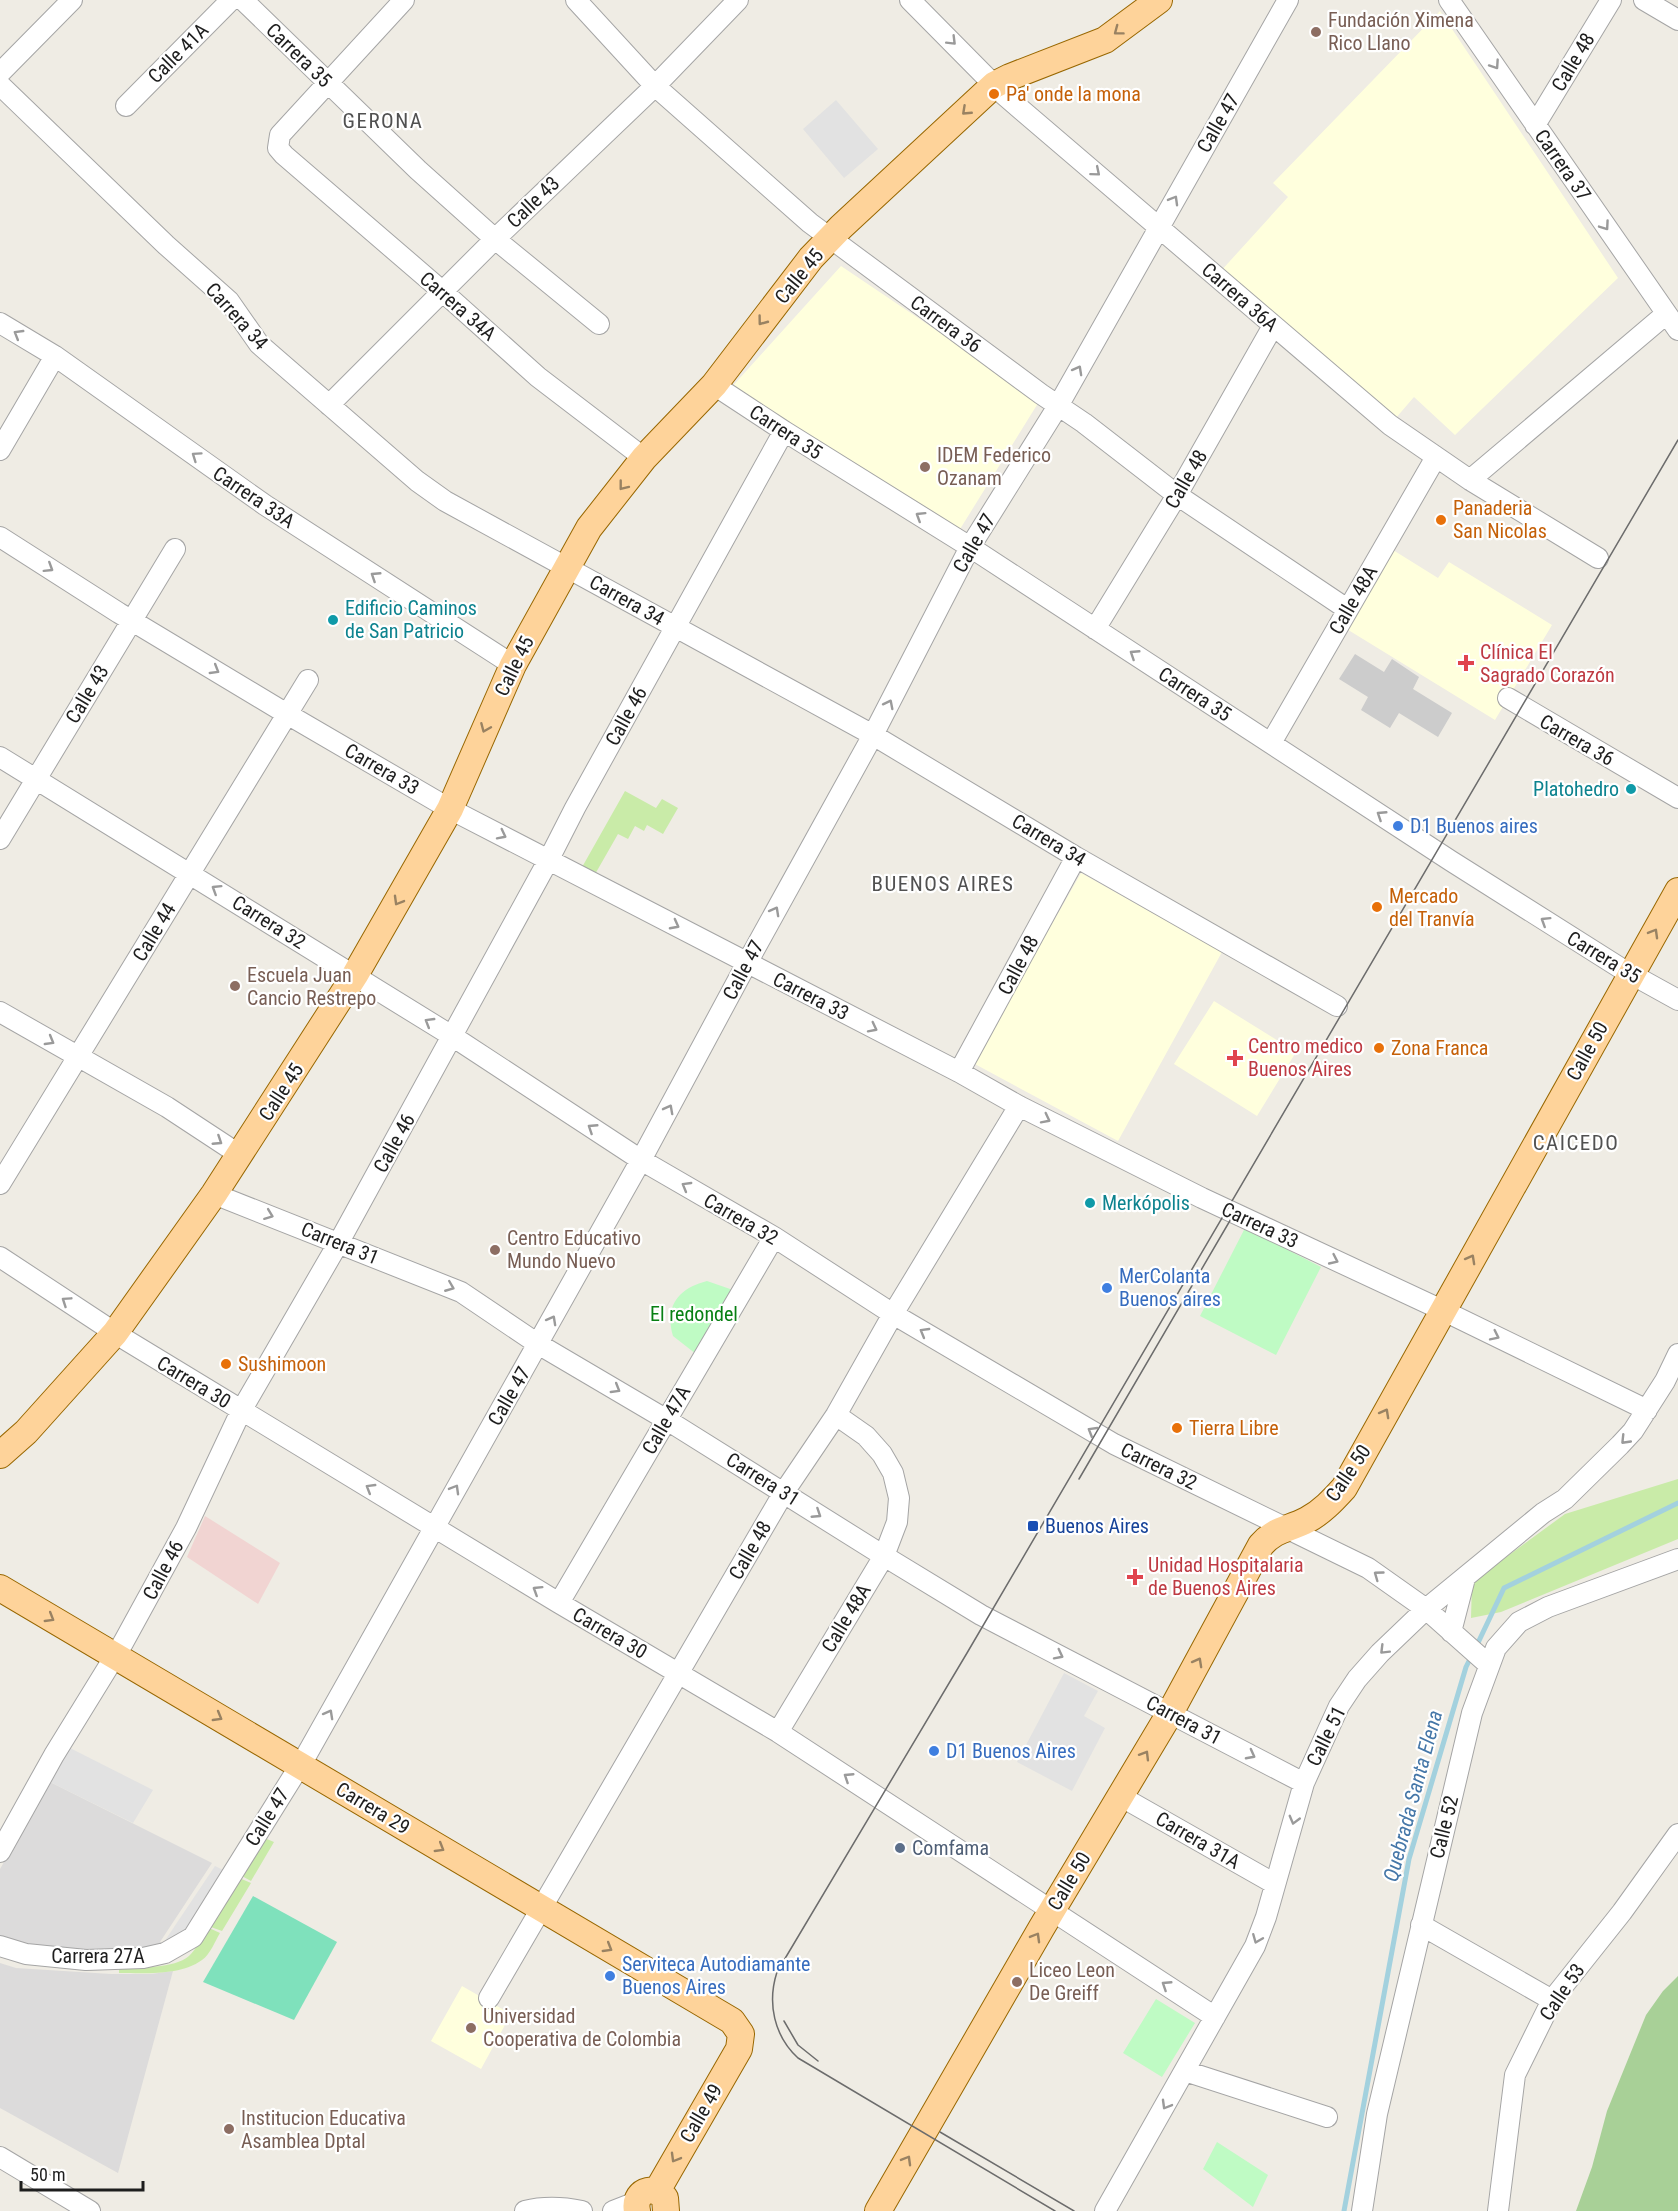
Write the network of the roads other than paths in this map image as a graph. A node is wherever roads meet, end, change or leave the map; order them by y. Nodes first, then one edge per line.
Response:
1 (72, 0) edge
2 (231, 0) edge
3 (243, 0) edge
4 (404, 0) edge
5 (576, 0) edge
6 (738, 0) edge
7 (910, 0) edge
8 (1159, 0) edge
9 (1288, 0) edge
10 (1449, 0) edge
11 (1611, 0) edge
12 (1644, 0) edge
13 (1678, 20) edge
14 (0, 73) edge
15 (328, 83) junction
16 (0, 85) edge
17 (994, 85) junction
18 (655, 86) junction
19 (126, 106) dead end
20 (1535, 125) junction
21 (1158, 227) junction
22 (495, 239) junction
23 (830, 239) junction
24 (442, 291) junction
25 (1672, 322) edge
26 (0, 323) edge
27 (599, 324) dead end
28 (1274, 326) junction
29 (55, 356) junction
30 (714, 385) junction
31 (329, 405) junction
32 (1058, 406) junction
33 (784, 431) junction
34 (0, 450) edge
35 (1436, 457) junction
36 (645, 458) junction
37 (1470, 480) junction
38 (1178, 495) junction
39 (0, 537) edge
40 (970, 547) junction
41 (175, 549) dead end
42 (1598, 558) dead end
43 (567, 566) junction
44 (1347, 609) junction
45 (133, 620) junction
46 (676, 627) junction
47 (1095, 629) junction
48 (513, 665) junction
49 (308, 680) dead end
50 (1508, 698) dead end
51 (287, 714) junction
52 (873, 735) junction
53 (1271, 743) junction
54 (0, 757) edge
55 (35, 780) junction
56 (1678, 798) edge
57 (450, 809) junction
58 (0, 839) edge
59 (1077, 857) junction
60 (549, 859) junction
61 (190, 873) junction
62 (1678, 891) edge
63 (747, 963) junction
64 (1630, 974) junction
65 (355, 975) junction
66 (1678, 1000) edge
67 (1337, 1006) dead end
68 (0, 1012) edge
69 (452, 1036) junction
70 (79, 1058) junction
71 (959, 1072) junction
72 (1019, 1106) junction
73 (240, 1155) junction
74 (641, 1160) junction
75 (0, 1184) edge
76 (214, 1194) junction
77 (774, 1237) junction
78 (339, 1242) junction
79 (0, 1257) edge
80 (1442, 1310) junction
81 (893, 1314) junction
82 (115, 1334) junction
83 (538, 1344) junction
84 (1678, 1354) edge
85 (1647, 1410) junction
86 (241, 1411) junction
87 (836, 1415) junction
88 (667, 1420) junction
89 (0, 1455) edge
90 (784, 1492) junction
91 (434, 1527) junction
92 (1289, 1529) junction
93 (884, 1556) junction
94 (1678, 1559) edge
95 (1465, 1578) junction
96 (0, 1588) edge
97 (559, 1603) junction
98 (1426, 1610) junction
99 (1452, 1634) junction
100 (115, 1656) junction
101 (1484, 1660) junction
102 (679, 1673) junction
103 (1170, 1713) junction
104 (778, 1732) junction
105 (300, 1765) junction
106 (1304, 1783) junction
107 (1120, 1796) junction
108 (1678, 1834) edge
109 (0, 1852) edge
110 (1275, 1884) junction
111 (542, 1908) junction
112 (1052, 1910) junction
113 (1421, 1925) junction
114 (193, 1937) joint
115 (0, 1946) edge
116 (489, 1998) dead end
117 (1552, 2000) junction
118 (1215, 2017) junction
119 (741, 2034) joint
120 (1185, 2071) junction
121 (1328, 2117) dead end
122 (0, 2157) edge
123 (650, 2206) edge
124 (90, 2211) edge
125 (525, 2211) edge
126 (582, 2211) edge
127 (878, 2211) edge
128 (1106, 2211) edge
129 (1362, 2211) edge
130 (1498, 2211) edge

1 - 14 street
2 - 19 street, Calle 41A
3 - 15 street, Carrera 35
4 - 15 street
5 - 18 street, Carrera 36
6 - 18 street, Calle 43
7 -> 17 street, Carrera 36A
8 -> 17 main road, Calle 45
21 -> 9 street, Calle 47
10 -> 20 street, Carrera 37
11 - 20 street, Calle 48
12 - 13 street
15 - 22 street, Carrera 35
15 - 24 street, Carrera 34A
16 - 31 street, Carrera 34
17 -> 21 street, Carrera 36A
17 -> 23 main road, Calle 45
18 - 22 street, Calle 43
18 - 23 street, Carrera 36
20 -> 25 street, Carrera 37
21 - 28 street, Carrera 36A
32 -> 21 street, Calle 47
22 - 24 street, Calle 43
22 - 27 street, Carrera 35
23 -> 30 main road, Calle 45
23 - 32 street, Carrera 36
24 - 31 street, Calle 43
24 - 36 street, Carrera 34A
25 - 37 street
29 -> 26 street, Carrera 33A
28 - 35 street, Carrera 36A
28 - 38 street, Calle 48
29 - 34 street
48 -> 29 street, Carrera 33A
30 - 33 street, Carrera 35
30 - 36 main road, Calle 45
31 - 43 street, Carrera 34
32 - 38 street, Carrera 36
32 - 40 street, Calle 47
40 -> 33 street, Carrera 35
33 - 46 street, Calle 46
35 - 37 street, Carrera 36A
35 - 44 street, Calle 48A
36 -> 43 main road, Calle 45
37 - 42 street, Carrera 36A
38 - 44 street, Carrera 36
38 - 47 street, Calle 48
39 -> 45 street, Carrera 33
40 - 47 street, Carrera 35
52 -> 40 street, Calle 47
41 - 45 street, Calle 43
43 - 46 street, Carrera 34
43 - 48 main road, Calle 45
44 - 53 street, Calle 48A
45 -> 51 street, Carrera 33
45 - 55 street, Calle 43
46 - 52 street, Carrera 34
46 - 60 street, Calle 46
53 -> 47 street, Carrera 35
48 -> 57 main road, Calle 45
49 - 51 street, Calle 44
50 - 56 street, Carrera 36
51 - 57 street, Carrera 33
51 - 61 street, Calle 44
52 - 59 street, Carrera 34
63 -> 52 street, Calle 47
64 -> 53 street, Carrera 35
54 - 55 street, Carrera 32
55 - 58 street, Calle 43
55 - 61 street, Carrera 32
57 -> 60 street, Carrera 33
57 -> 65 main road, Calle 45
59 - 67 street, Carrera 34
59 - 71 street, Calle 48
60 -> 63 street, Carrera 33
60 - 69 street, Calle 46
65 -> 61 street, Carrera 32
61 - 70 street, Calle 44
64 -> 62 main road, Calle 50
63 -> 71 street, Carrera 33
74 -> 63 street, Calle 47
64 - 66 street, Carrera 35
80 -> 64 main road, Calle 50
69 -> 65 street, Carrera 32
65 - 73 main road, Calle 45
68 -> 70 street
74 -> 69 street, Carrera 32
69 - 78 street, Calle 46
70 -> 73 street
70 - 75 street, Calle 44
71 - 72 street, Carrera 33
72 -> 80 street, Carrera 33
72 - 81 street, Calle 48
73 - 76 main road, Calle 45
77 -> 74 street, Carrera 32
83 -> 74 street, Calle 47
76 -> 78 street, Carrera 31
76 - 82 main road, Calle 45
77 - 81 street, Carrera 32
77 - 88 street, Calle 47A
78 -> 83 street, Carrera 31
78 - 86 street, Calle 46
82 -> 79 street, Carrera 30
80 -> 85 street, Carrera 33
92 -> 80 main road, Calle 50
81 - 87 street, Calle 48
92 -> 81 street, Carrera 32
82 - 86 street, Carrera 30
82 - 89 main road, Calle 45
83 -> 88 street, Carrera 31
91 -> 83 street, Calle 47
84 - 85 street, Calle 51
85 -> 95 street, Calle 51
91 -> 86 street, Carrera 30
86 - 100 street, Calle 46
87 - 90 street, Calle 48
87 - 93 street, Calle 48A
88 - 90 street, Carrera 31
88 - 97 street, Calle 47A
90 -> 93 street, Carrera 31
90 - 102 street, Calle 48
97 -> 91 street, Carrera 30
105 -> 91 street, Calle 47
98 -> 92 street, Carrera 32
103 -> 92 main road, Calle 50
93 -> 103 street, Carrera 31
93 - 104 street, Calle 48A
94 - 101 street, Calle 52
95 - 98 street, Calle 51
95 - 99 street
96 -> 100 main road, Carrera 29
97 - 102 street, Carrera 30
98 - 99 street, Carrera 32
98 -> 106 street, Calle 51
99 - 101 street, Carrera 32
100 -> 105 main road, Carrera 29
100 - 109 street, Calle 46
101 - 113 street, Calle 52
102 - 104 street, Carrera 30
102 - 111 street, Calle 48
103 -> 106 street, Carrera 31
107 -> 103 main road, Calle 50
112 -> 104 street, Carrera 30
105 -> 111 main road, Carrera 29
105 - 114 street, Calle 47
106 -> 110 street, Calle 51
107 - 110 street, Carrera 31A
107 - 112 main road, Calle 50
108 - 117 street, Calle 53
110 -> 118 street, Calle 51
111 - 116 street, Calle 48
111 -> 119 main road, Carrera 29
118 -> 112 street, Carrera 30
127 -> 112 main road, Calle 50
113 - 117 street
113 - 129 street, Calle 52
114 - 115 street, Carrera 27A
117 - 130 street, Calle 53
118 - 120 street, Calle 51
119 -> 123 main road, Calle 49
120 - 121 street
120 -> 128 street, Calle 51
122 - 124 street
125 - 126 street

